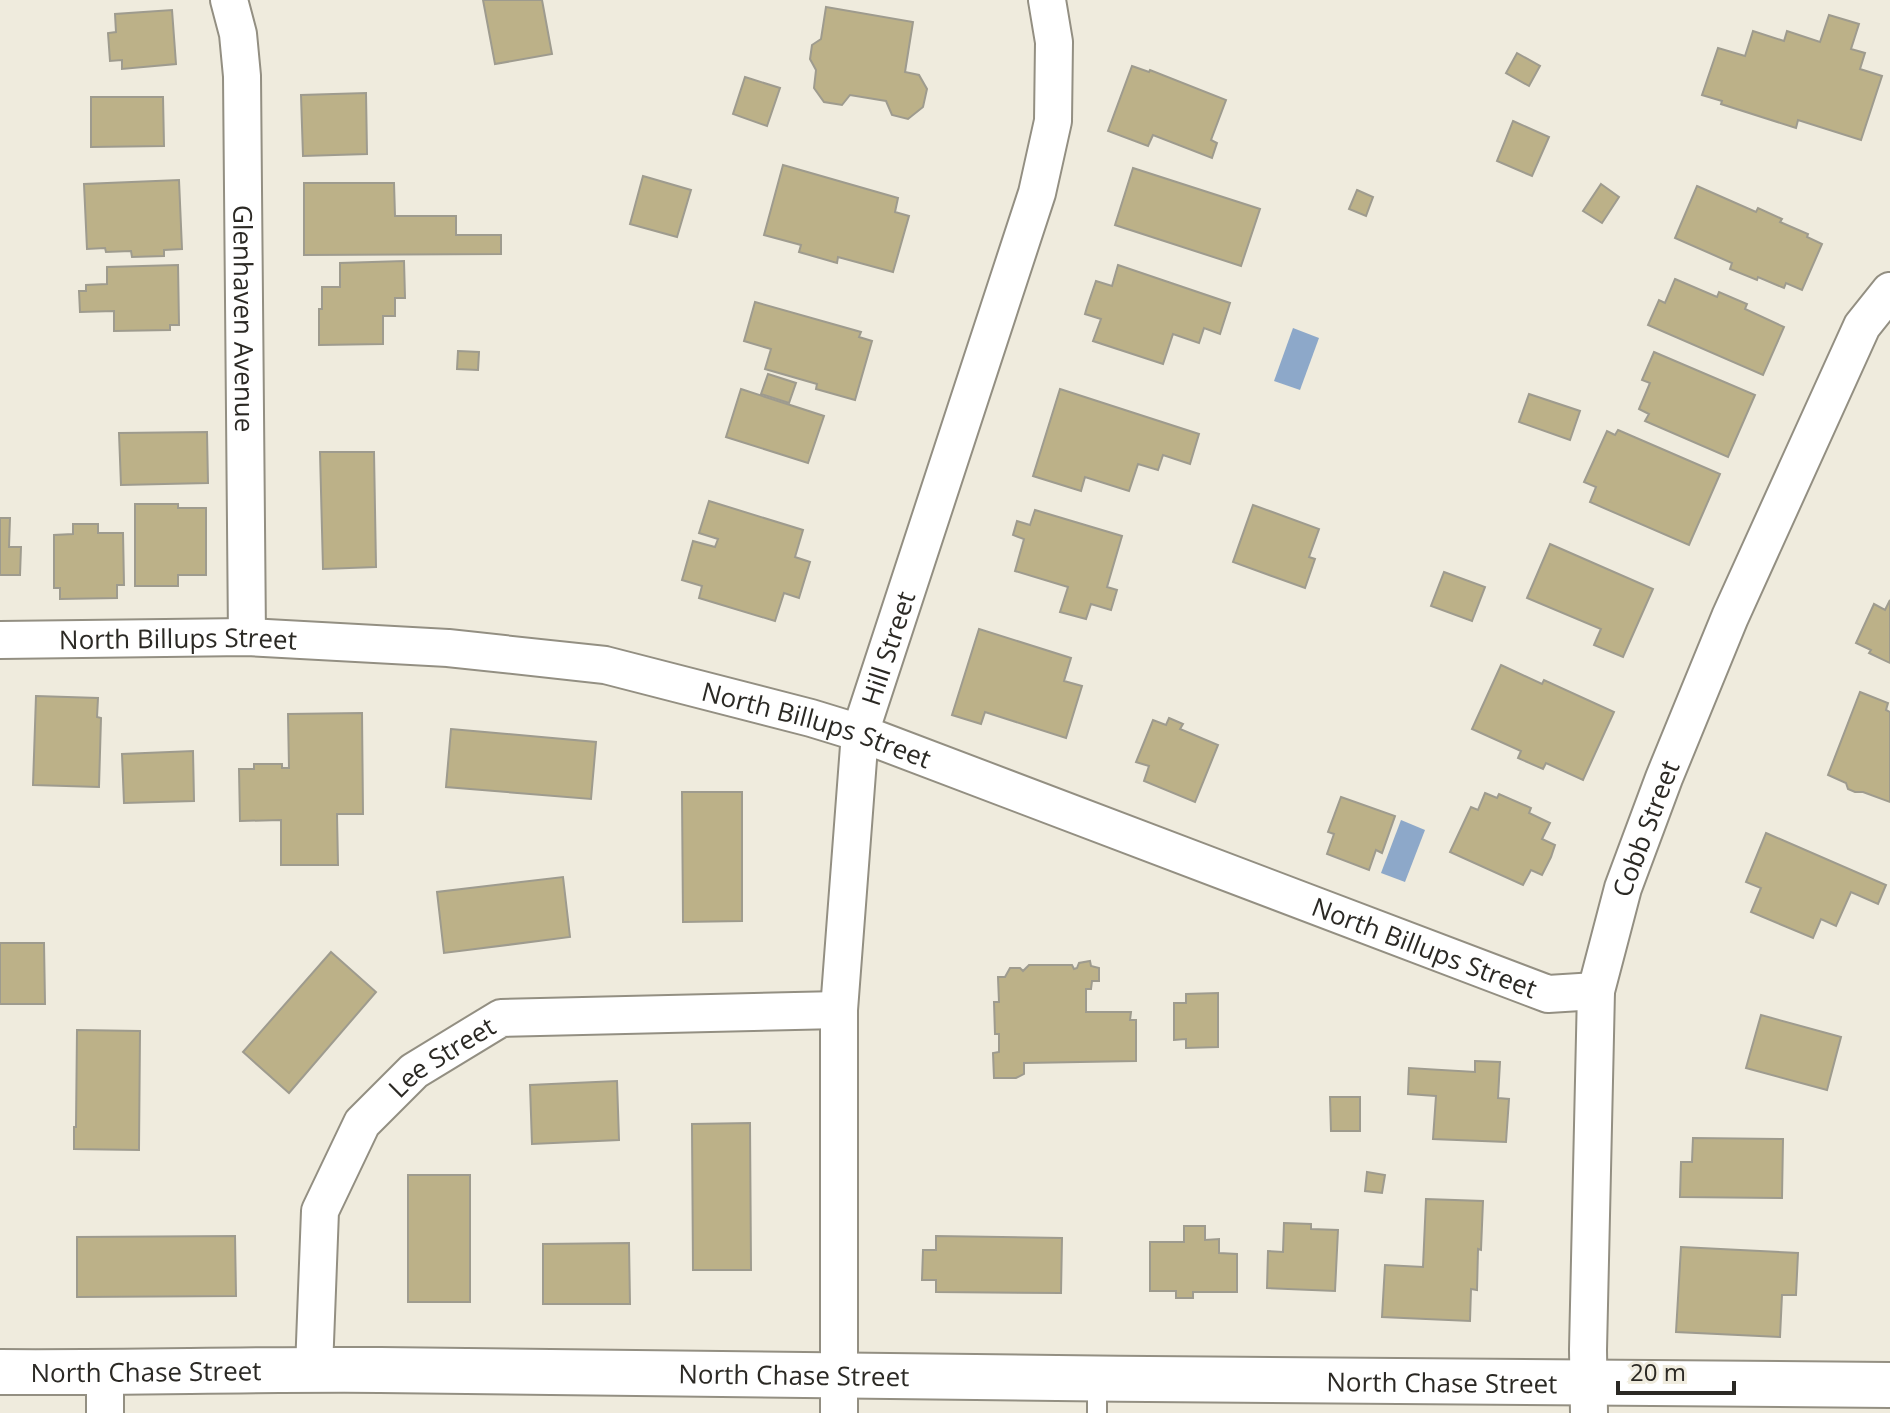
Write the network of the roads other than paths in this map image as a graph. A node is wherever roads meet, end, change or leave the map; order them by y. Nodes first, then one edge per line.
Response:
1 (229, 0) edge
2 (1047, 0) edge
3 (1890, 291) edge
4 (247, 637) junction
5 (0, 640) edge
6 (860, 733) junction
7 (1596, 991) junction
8 (839, 1010) junction
9 (314, 1369) junction
10 (0, 1372) edge
11 (1890, 1385) edge
12 (105, 1393) edge
13 (839, 1394) edge
14 (1097, 1395) edge
15 (1589, 1398) edge

1 - 4 street, Glenhaven Avenue
2 - 6 street, Hill Street
3 - 7 street, Cobb Street
4 - 5 street, North Billups Street
4 - 6 street, North Billups Street
6 - 7 street, North Billups Street
6 - 8 street, Hill Street
7 - 15 street, Cobb Street
8 - 9 street, Lee Street
8 - 13 street, Hill Street
9 - 12 street, North Chase Street
9 - 13 street, North Chase Street
10 - 12 street, North Chase Street
11 - 15 street, North Chase Street
13 - 14 street, North Chase Street
14 - 15 street, North Chase Street

